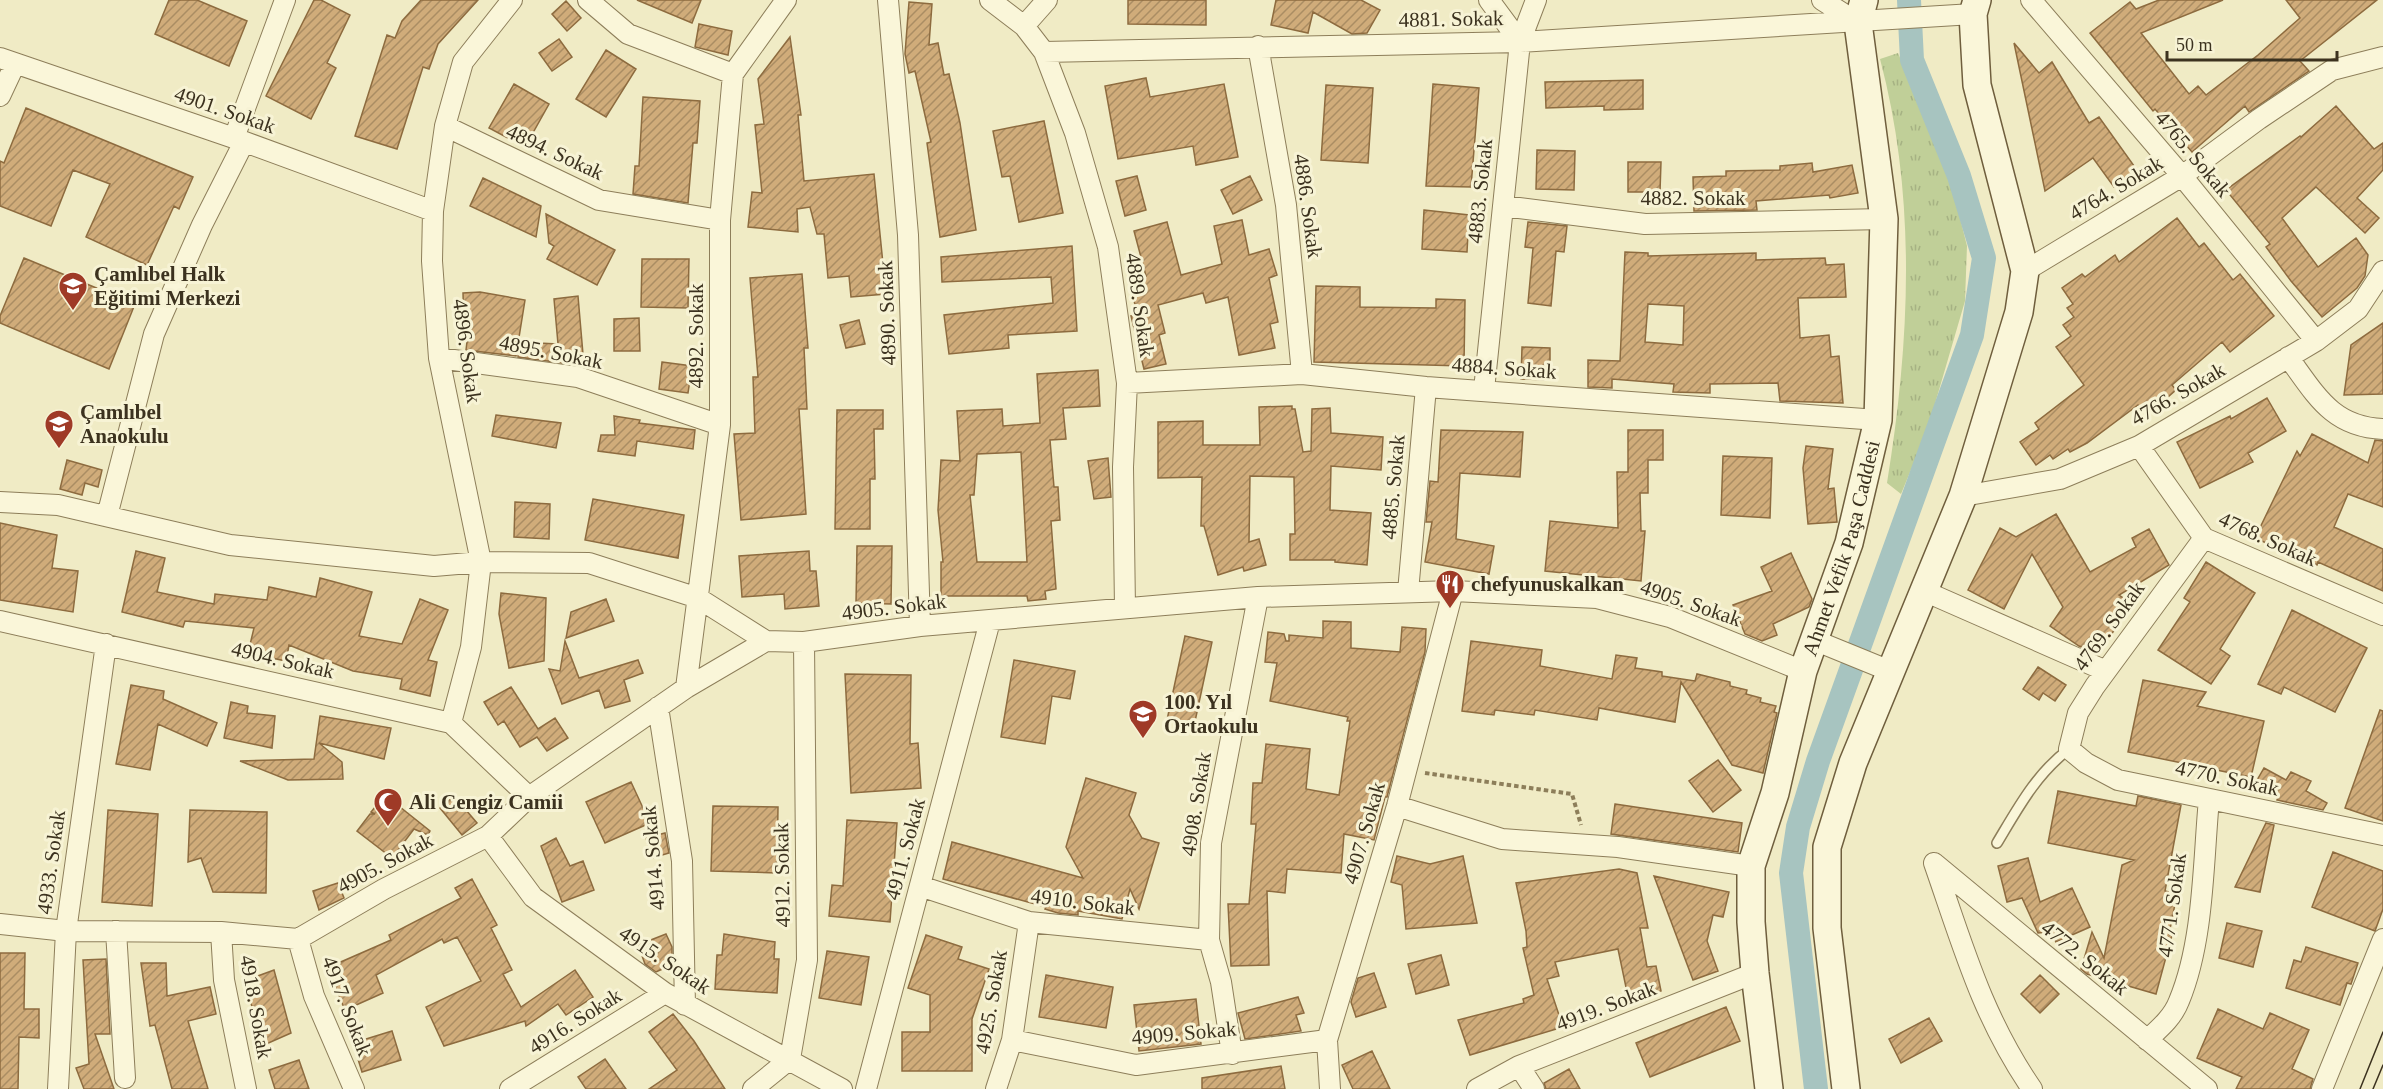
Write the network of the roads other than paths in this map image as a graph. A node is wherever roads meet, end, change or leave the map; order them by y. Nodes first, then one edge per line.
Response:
1 (285, 0) edge
2 (512, 0) edge
3 (588, 0) edge
4 (786, 0) edge
5 (888, 0) edge
6 (990, 0) edge
7 (1047, 0) edge
8 (1489, 0) edge
9 (1536, 0) edge
10 (1822, 0) edge
11 (2031, 0) edge
12 (1975, 7) edge
13 (1861, 11) edge
14 (1024, 26) junction
15 (1520, 42) junction
16 (1258, 46) junction
17 (1044, 52) junction
18 (2383, 57) edge
19 (7, 61) edge
20 (733, 74) junction
21 (0, 96) edge
22 (445, 126) junction
23 (239, 140) junction
24 (2182, 176) junction
25 (1503, 206) junction
26 (433, 211) junction
27 (1884, 219) junction
28 (720, 220) junction
29 (2025, 271) junction
30 (2383, 272) edge
31 (2316, 341) junction
32 (2288, 357) junction
33 (440, 358) junction
34 (1302, 374) junction
35 (1127, 383) junction
36 (1426, 387) junction
37 (1484, 390) junction
38 (1878, 420) junction
39 (720, 425) junction
40 (2383, 429) edge
41 (2139, 446) junction
42 (1963, 496) junction
43 (0, 502) edge
44 (106, 516) junction
45 (2204, 538) junction
46 (481, 562) junction
47 (1453, 591) junction
48 (1924, 591) junction
49 (1408, 592) junction
50 (1258, 597) junction
51 (698, 598) junction
52 (1125, 608) junction
53 (2383, 615) edge
54 (0, 621) edge
55 (990, 621) junction
56 (920, 626) junction
57 (1814, 640) junction
58 (766, 641) junction
59 (804, 642) junction
60 (106, 644) junction
61 (1868, 662) junction
62 (1803, 671) junction
63 (2106, 671) junction
64 (686, 688) junction
65 (658, 707) junction
66 (451, 723) junction
67 (2068, 749) junction
68 (529, 797) junction
69 (2209, 799) junction
70 (1397, 806) junction
71 (488, 836) junction
72 (2383, 836) edge
73 (1997, 843) dead end
74 (1751, 866) junction
75 (920, 886) junction
76 (1029, 922) junction
77 (0, 924) edge
78 (66, 931) junction
79 (116, 931) junction
80 (221, 933) junction
81 (298, 939) junction
82 (2383, 939) edge
83 (1209, 940) junction
84 (1755, 973) junction
85 (665, 993) junction
86 (685, 1005) junction
87 (1012, 1040) junction
88 (1327, 1040) junction
89 (2147, 1040) junction
90 (1232, 1054) junction
91 (790, 1059) junction
92 (1519, 1066) junction
93 (125, 1078) dead end
94 (58, 1089) edge
95 (246, 1089) edge
96 (354, 1089) edge
97 (510, 1089) edge
98 (753, 1089) edge
99 (842, 1089) edge
100 (866, 1089) edge
101 (996, 1089) edge
102 (1330, 1089) edge
103 (1477, 1089) edge
104 (1534, 1089) edge
105 (1769, 1089) edge
106 (1846, 1089) edge
107 (2032, 1089) edge
108 (2207, 1089) edge
109 (2322, 1089) edge

1 - 23 street
2 - 22 street, 4896. Sokak
3 - 20 street
4 - 20 street
5 - 56 street, 4890. Sokak
6 - 14 street
7 - 14 street
8 - 15 street
9 - 15 street, 4883. Sokak
10 - 13 street
11 - 24 street, 4765. Sokak
12 - 13 street, 4881. Sokak
12 - 29 street
13 - 15 street, 4881. Sokak
13 - 27 street, Ahmet Vefik Paşa Caddesi
14 - 17 street, 4889. Sokak
15 - 16 street, 4881. Sokak
15 - 25 street, 4883. Sokak
16 - 17 street, 4881. Sokak
16 - 34 street, 4886. Sokak
17 - 35 street, 4889. Sokak
18 - 24 street, 4764. Sokak
19 - 21 street
19 - 23 street, 4901. Sokak
20 - 28 street, 4892. Sokak
22 - 26 street, 4896. Sokak
22 - 28 street, 4894. Sokak
23 - 26 street, 4901. Sokak
23 - 44 street
24 - 29 street, 4764. Sokak
24 - 31 street, 4765. Sokak
25 - 27 street, 4882. Sokak
25 - 37 street, 4883. Sokak
26 - 33 street, 4896. Sokak
27 - 38 street, Ahmet Vefik Paşa Caddesi
28 - 39 street, 4892. Sokak
29 - 42 street
30 - 31 street, 4766. Sokak
31 - 32 street, 4766. Sokak
32 - 40 street
32 - 41 street, 4766. Sokak
33 - 39 street, 4895. Sokak
33 - 46 street, 4896. Sokak
34 - 35 street, 4884. Sokak
34 - 36 street, 4884. Sokak
35 - 52 street, 4889. Sokak
36 - 37 street, 4884. Sokak
36 - 49 street, 4885. Sokak
37 - 38 street, 4884. Sokak
38 - 57 street, Ahmet Vefik Paşa Caddesi
39 - 51 street, 4892. Sokak
41 - 42 street, 4766. Sokak
41 - 45 street, 4768. Sokak
42 - 48 street
43 - 44 street
44 - 46 street
45 - 53 street, 4768. Sokak
45 - 63 street, 4769. Sokak
46 - 51 street
46 - 66 street, 4896. Sokak
47 - 49 street, 4905. Sokak
47 - 62 street, 4905. Sokak
47 - 70 street, 4907. Sokak
48 - 61 street
48 - 63 street
49 - 50 street, 4905. Sokak
50 - 52 street, 4905. Sokak
50 - 83 street, 4908. Sokak
51 - 58 street
51 - 64 street, 4892. Sokak
52 - 55 street, 4905. Sokak
54 - 60 street, 4904. Sokak
55 - 56 street, 4905. Sokak
55 - 75 street, 4911. Sokak
56 - 59 street, 4905. Sokak
57 - 61 street
57 - 62 street, Ahmet Vefik Paşa Caddesi
58 - 59 street, 4905. Sokak
58 - 64 street, 4905. Sokak
59 - 91 street, 4912. Sokak
60 - 66 street, 4904. Sokak
60 - 78 street, 4933. Sokak
61 - 106 street
62 - 74 street, Ahmet Vefik Paşa Caddesi
63 - 67 street, 4769. Sokak
64 - 65 street, 4905. Sokak
65 - 68 street, 4905. Sokak
65 - 86 street, 4914. Sokak
66 - 68 street
67 - 69 street, 4770. Sokak
67 - 73 lane
68 - 71 street, 4905. Sokak
69 - 72 street, 4770. Sokak
69 - 89 street, 4771. Sokak
70 - 74 street
70 - 88 street, 4907. Sokak
71 - 81 street, 4905. Sokak
71 - 85 street, 4915. Sokak
74 - 84 street, Ahmet Vefik Paşa Caddesi
75 - 76 street, 4910. Sokak
75 - 100 street, 4911. Sokak
76 - 83 street, 4910. Sokak
76 - 87 street, 4925. Sokak
77 - 78 street
78 - 79 street
78 - 94 street, 4933. Sokak
79 - 80 street
79 - 93 street
80 - 81 street
80 - 95 street, 4918. Sokak
81 - 96 street, 4917. Sokak
82 - 109 street
83 - 90 street, 4908. Sokak
84 - 92 street, 4919. Sokak
84 - 105 street, Ahmet Vefik Paşa Caddesi
85 - 86 street, 4915. Sokak
85 - 97 street, 4916. Sokak
86 - 91 street, 4915. Sokak
87 - 90 street, 4909. Sokak
87 - 101 street, 4925. Sokak
88 - 90 street, 4909. Sokak
88 - 102 street, 4907. Sokak
89 - 107 street, 4772. Sokak
89 - 108 street, 4772. Sokak
91 - 98 street
91 - 99 street, 4915. Sokak
92 - 103 street, 4919. Sokak
92 - 104 street

